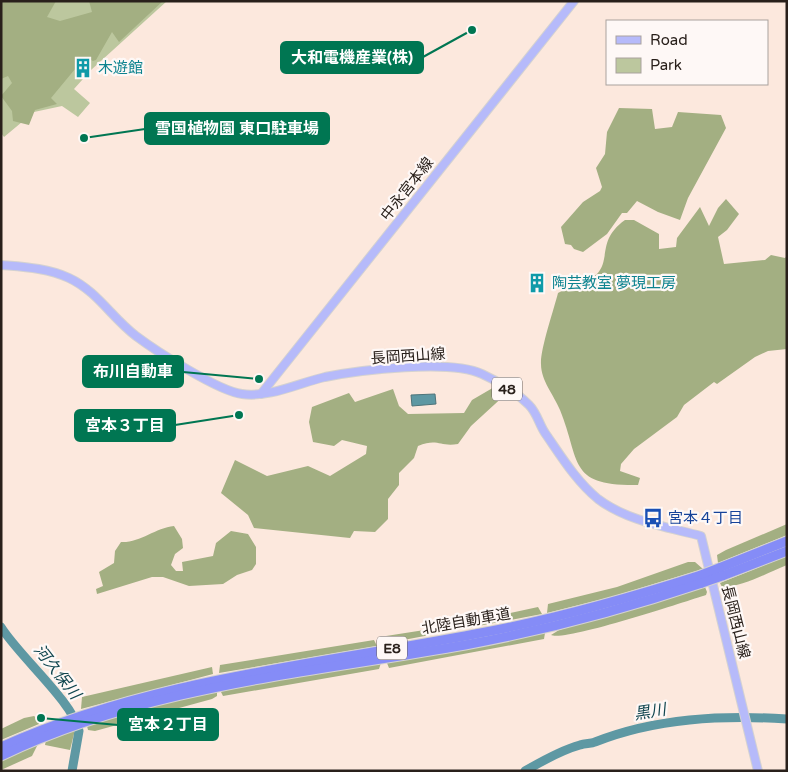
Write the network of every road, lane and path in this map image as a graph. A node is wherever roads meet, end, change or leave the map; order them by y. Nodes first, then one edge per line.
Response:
1 (574, 1) edge
2 (1, 265) edge
3 (261, 394) junction
4 (787, 541) edge
5 (787, 551) edge
6 (720, 572) junction
7 (83, 718) junction
8 (1, 747) edge
9 (1, 756) edge
10 (758, 771) edge

1 - 3 main road, 中永宮本線
2 - 3 main road, 長岡西山線 / 48
3 - 10 main road, 長岡西山線 / 48
4 - 6 highway, 北陸自動車道 / E8
5 - 6 highway, 北陸自動車道 / E8
6 - 7 highway, 北陸自動車道 / E8, bridge
7 - 8 highway, 北陸自動車道 / E8
7 - 9 highway, 北陸自動車道 / E8

